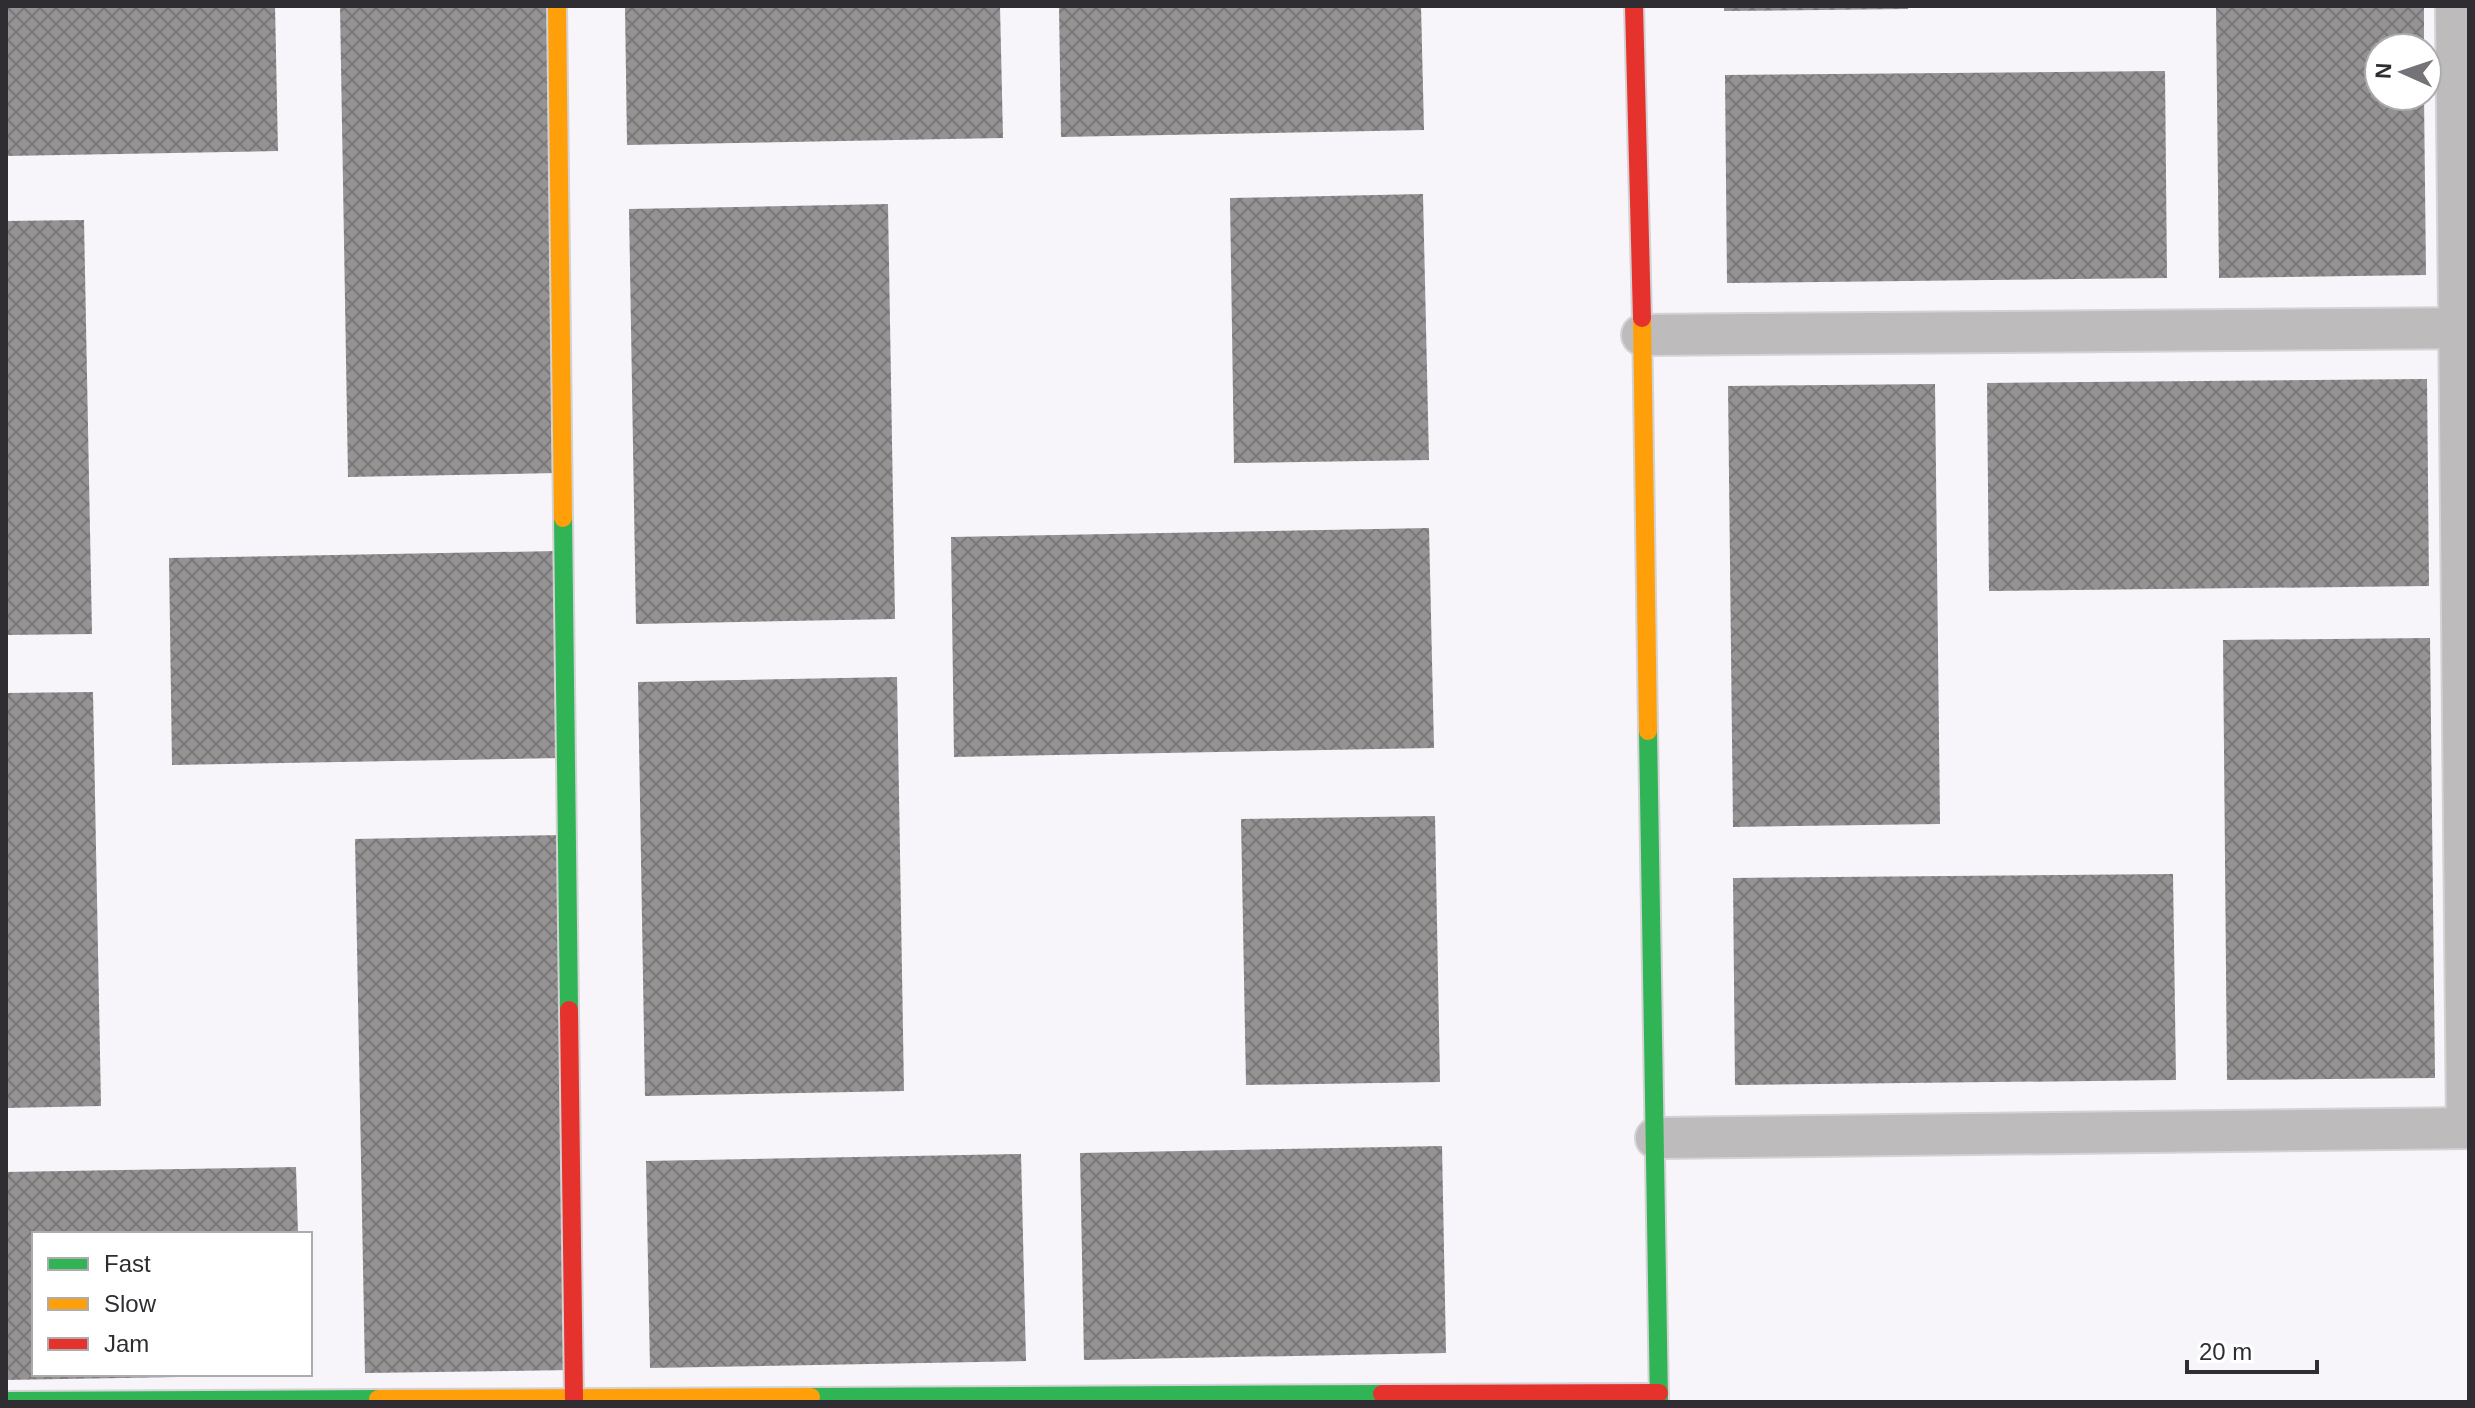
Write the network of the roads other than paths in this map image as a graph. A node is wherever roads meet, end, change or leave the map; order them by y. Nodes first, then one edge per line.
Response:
1 (557, 6) edge
2 (1634, 6) edge
3 (2456, 6) edge
4 (2465, 328) edge
5 (1642, 335) junction
6 (2468, 1128) edge
7 (1656, 1138) junction
8 (1659, 1398) edge
9 (574, 1399) junction
10 (6, 1401) edge

1 - 9 street
2 - 5 street
3 - 4 street
4 - 5 street
4 - 6 street
5 - 7 street
6 - 7 street
7 - 8 street
8 - 9 street
9 - 10 street

